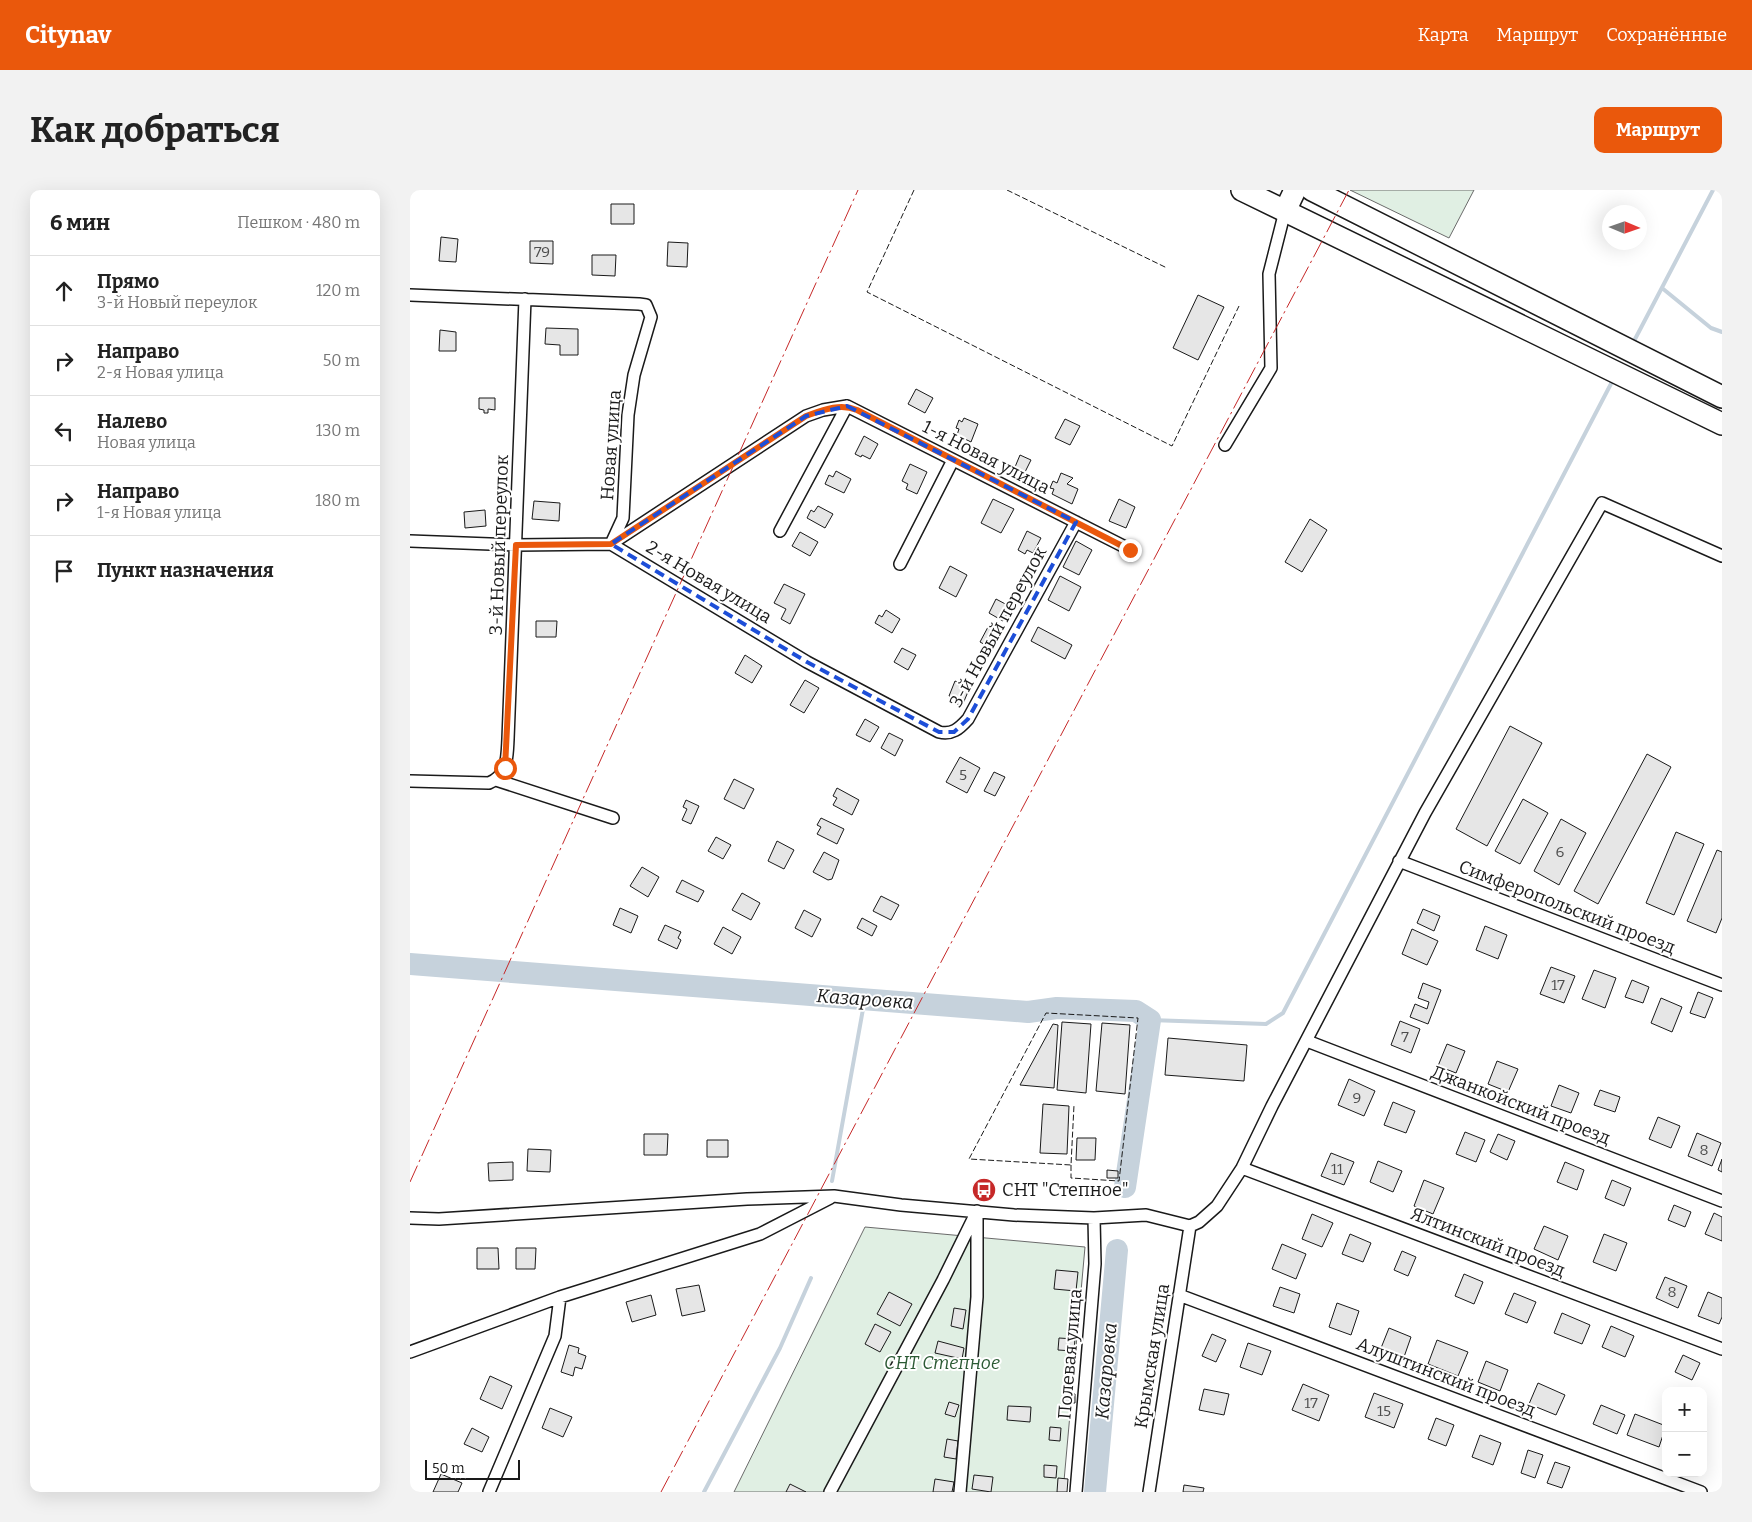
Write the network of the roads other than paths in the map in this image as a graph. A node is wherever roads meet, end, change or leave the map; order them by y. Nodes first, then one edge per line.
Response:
1 (1242, 190) edge
2 (1295, 190) edge
3 (1312, 190) edge
4 (1285, 211) junction
5 (410, 295) edge
6 (525, 299) junction
7 (1722, 398) edge
8 (847, 406) junction
9 (1722, 424) edge
10 (1224, 445) dead end
11 (953, 460) junction
12 (1076, 522) junction
13 (780, 531) dead end
14 (410, 541) edge
15 (611, 544) junction
16 (516, 545) junction
17 (1130, 550) dead end
18 (1722, 556) edge
19 (900, 564) dead end
20 (807, 662) joint
21 (410, 781) edge
22 (493, 782) junction
23 (613, 818) dead end
24 (1399, 861) junction
25 (1722, 985) edge
26 (1306, 1041) junction
27 (1242, 1168) junction
28 (834, 1196) junction
29 (1722, 1201) edge
30 (977, 1211) junction
31 (410, 1218) edge
32 (1094, 1218) junction
33 (1190, 1226) junction
34 (1179, 1295) junction
35 (560, 1297) junction
36 (1722, 1349) edge
37 (410, 1352) edge
38 (832, 1491) edge
39 (489, 1492) edge
40 (960, 1492) edge
41 (1076, 1492) edge
42 (1149, 1492) edge
43 (1700, 1492) edge

1 - 4 highway
2 - 4 highway
3 - 7 highway
4 - 9 highway
4 - 10 street
5 - 6 street, Новая улица
6 - 15 street, Новая улица
6 - 16 street, 3-й Новый переулок
8 - 11 street, 1-я Новая улица
8 - 13 street
8 - 15 street
11 - 12 street, 1-я Новая улица
11 - 19 street
12 - 17 street, 1-я Новая улица
12 - 20 street, 3-й Новый переулок
14 - 16 street
15 - 16 street
15 - 20 street, 2-я Новая улица
16 - 22 street, 3-й Новый переулок
18 - 24 street
21 - 22 street
22 - 23 street
24 - 25 street, Симферопольский проезд
24 - 26 street
26 - 27 street
26 - 29 street, Джанкойский проезд
27 - 33 street
27 - 36 street, Ялтинский проезд
28 - 30 street
28 - 31 street
28 - 35 street
30 - 32 street
30 - 38 street
30 - 40 street
32 - 33 street
32 - 41 street, Полевая улица
33 - 34 street, Крымская улица
34 - 42 street, Крымская улица
34 - 43 street, Алуштинский проезд
35 - 37 street
35 - 39 street

